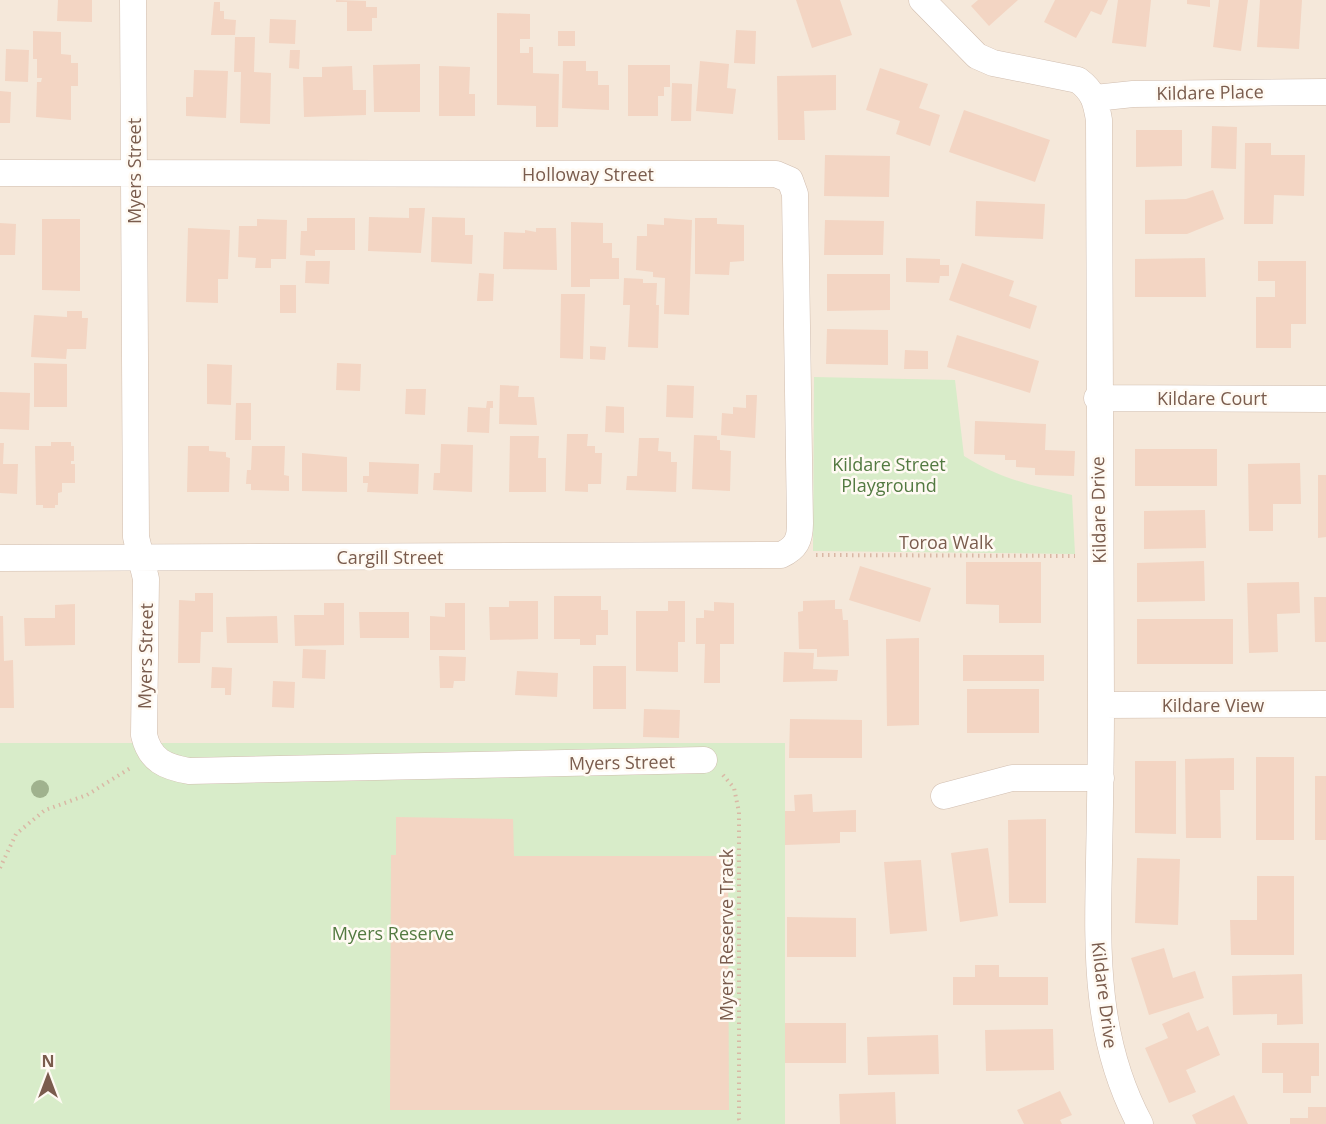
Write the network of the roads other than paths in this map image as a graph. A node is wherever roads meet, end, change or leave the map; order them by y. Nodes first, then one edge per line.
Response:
1 (133, 0) edge
2 (922, 0) edge
3 (1326, 92) edge
4 (1095, 98) junction
5 (0, 173) edge
6 (134, 173) junction
7 (1097, 398) junction
8 (1326, 399) edge
9 (781, 555) joint
10 (0, 558) edge
11 (142, 559) junction
12 (1326, 704) edge
13 (1101, 705) junction
14 (704, 760) road end
15 (1101, 778) junction
16 (944, 796) dead end
17 (1140, 1124) edge

1 - 6 street, Myers Street
2 - 4 street
3 - 4 street, Kildare Place
4 - 7 street, Kildare Drive
5 - 6 street, Holloway Street
6 - 9 street, Holloway Street
6 - 11 street, Myers Street
7 - 8 street, Kildare Court
7 - 13 street, Kildare Drive
9 - 11 street, Cargill Street
10 - 11 street, Cargill Street
11 - 14 street, Myers Street
12 - 13 street, Kildare View
13 - 15 street, Kildare Drive
15 - 16 street
15 - 17 street, Kildare Drive

